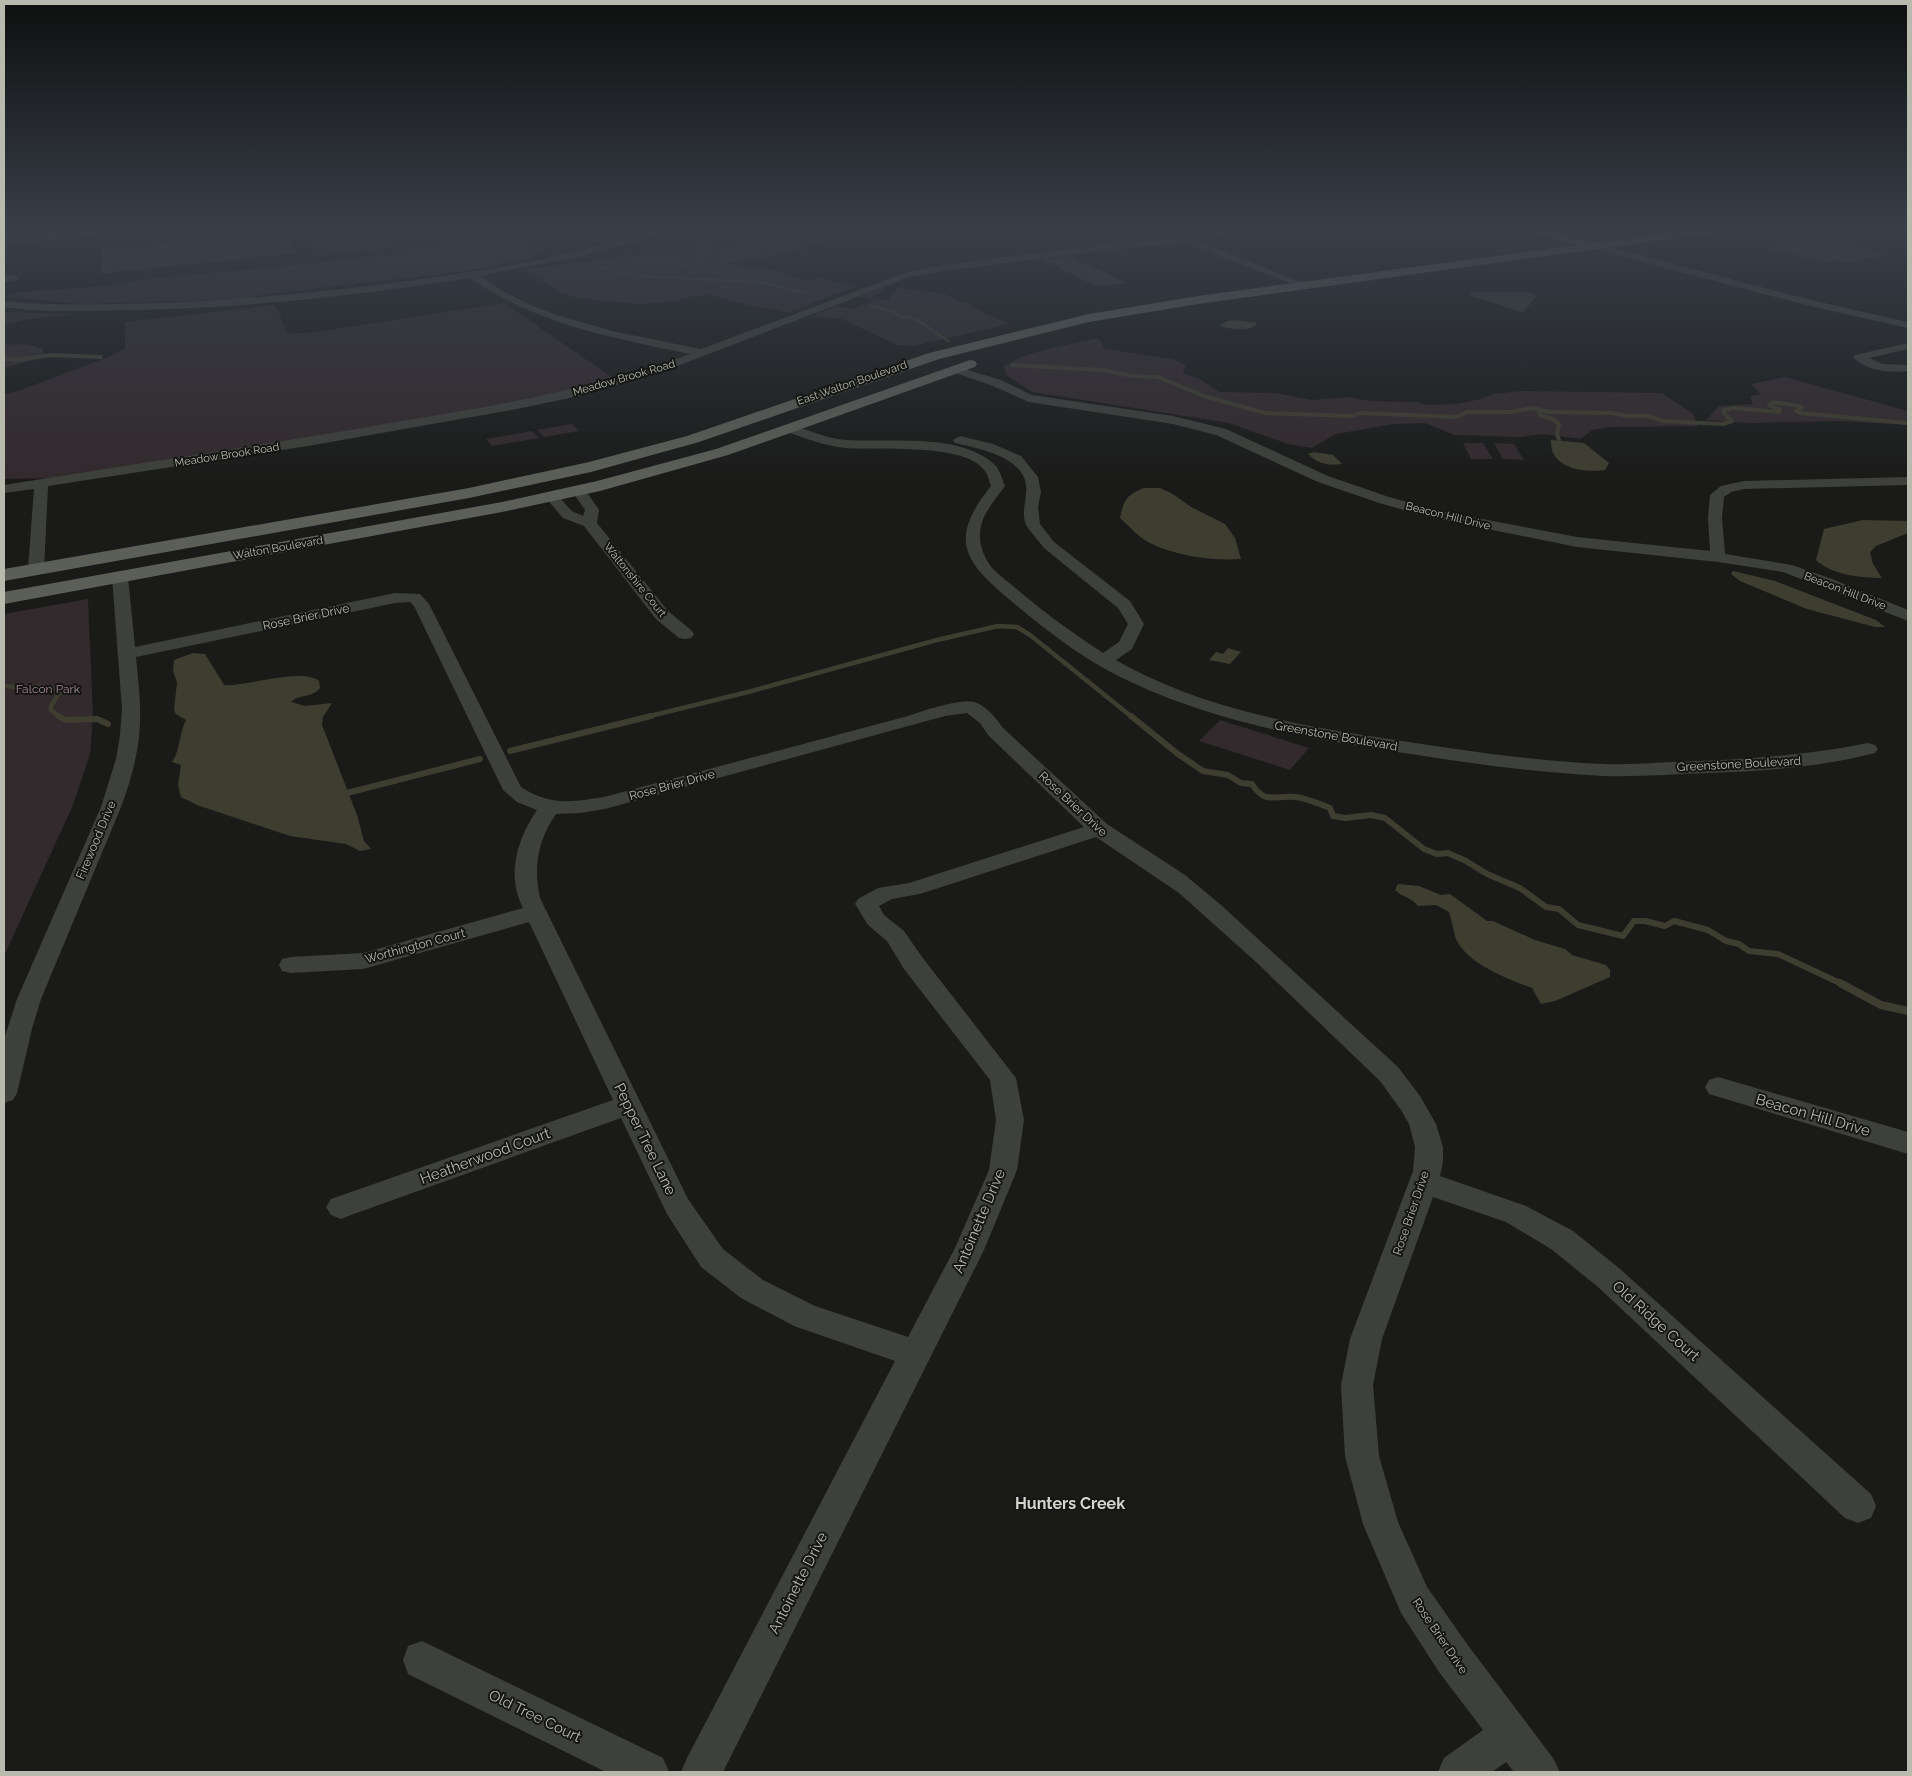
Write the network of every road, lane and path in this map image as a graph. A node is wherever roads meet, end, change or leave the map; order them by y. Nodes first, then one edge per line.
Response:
1 (540, 312) edge
2 (808, 312) edge
3 (1122, 312) edge
4 (1184, 312) edge
5 (1852, 312) edge
6 (1875, 312) edge
7 (1907, 321) edge
8 (1908, 346) edge
9 (1010, 352) dead end
10 (702, 354) junction
11 (934, 356) junction
12 (982, 360) joint
13 (1908, 368) edge
14 (954, 369) junction
15 (862, 380) junction
16 (997, 383) junction
17 (891, 392) junction
18 (798, 426) junction
19 (881, 444) junction
20 (1908, 481) edge
21 (41, 484) junction
22 (499, 487) joint
23 (4, 489) edge
24 (996, 490) junction
25 (579, 491) junction
26 (1024, 492) junction
27 (552, 498) junction
28 (426, 501) junction
29 (324, 519) junction
30 (422, 522) junction
31 (589, 524) junction
32 (310, 543) junction
33 (1718, 558) junction
34 (36, 569) junction
35 (4, 575) edge
36 (120, 577) junction
37 (4, 598) edge
38 (1905, 613) edge
39 (685, 634) dead end
40 (126, 654) junction
41 (1104, 661) junction
42 (1868, 749) dead end
43 (549, 808) junction
44 (1099, 830) junction
45 (536, 912) junction
46 (291, 965) dead end
47 (1718, 1087) dead end
48 (4, 1093) edge
49 (628, 1105) junction
50 (1908, 1143) edge
51 (1424, 1182) junction
52 (342, 1208) dead end
53 (916, 1354) junction
54 (1858, 1506) dead end
55 (422, 1660) dead end
56 (1510, 1735) junction
57 (649, 1772) edge
58 (701, 1772) edge
59 (1458, 1772) edge
60 (1539, 1772) edge

1 - 10 street
2 - 10 street, Meadow Brook Road
3 - 11 main road, East Walton Boulevard
4 - 9 main road, East Walton Boulevard
5 - 7 street
6 - 7 street
8 - 13 street
10 - 21 street, Meadow Brook Road
11 - 14 main road
11 - 15 main road, East Walton Boulevard
12 - 14 main road, East Walton Boulevard
12 - 16 street, Beacon Hill Drive
14 - 16 street, Beacon Hill Drive
14 - 17 main road, East Walton Boulevard
15 - 17 main road
15 - 22 main road, East Walton Boulevard
16 - 33 street, Beacon Hill Drive
17 - 18 main road, East Walton Boulevard
18 - 19 street
18 - 25 main road, East Walton Boulevard
19 - 24 street
19 - 26 street
20 - 33 street
21 - 23 street, Meadow Brook Road
21 - 34 street
22 - 28 main road, Walton Boulevard
24 - 26 street
24 - 41 street, Greenstone Boulevard
25 - 27 main road, East Walton Boulevard
25 - 31 street
26 - 41 street
27 - 30 main road, Walton Boulevard
27 - 31 street, Waltonshire Court
28 - 29 main road, Walton Boulevard
28 - 30 main road
29 - 32 main road
29 - 34 main road, Walton Boulevard
30 - 32 main road, Walton Boulevard
31 - 39 street, Waltonshire Court
32 - 36 main road, Walton Boulevard
33 - 38 street, Beacon Hill Drive
34 - 35 main road, Walton Boulevard
36 - 37 main road, Walton Boulevard
36 - 40 street, Firewood Drive
40 - 43 street, Rose Brier Drive
40 - 48 street, Firewood Drive
41 - 42 street, Greenstone Boulevard
43 - 44 street, Rose Brier Drive
43 - 45 street, Pepper Tree Lane
44 - 51 street, Rose Brier Drive
44 - 53 street, Antoinette Drive
45 - 46 street, Worthington Court
45 - 49 street, Pepper Tree Lane
47 - 50 street, Beacon Hill Drive
49 - 52 street, Heatherwood Court
49 - 53 street, Pepper Tree Lane
51 - 54 street, Old Ridge Court
51 - 56 street, Rose Brier Drive
53 - 58 street, Antoinette Drive
55 - 57 street, Old Tree Court
56 - 59 street
56 - 60 street, Rose Brier Drive

